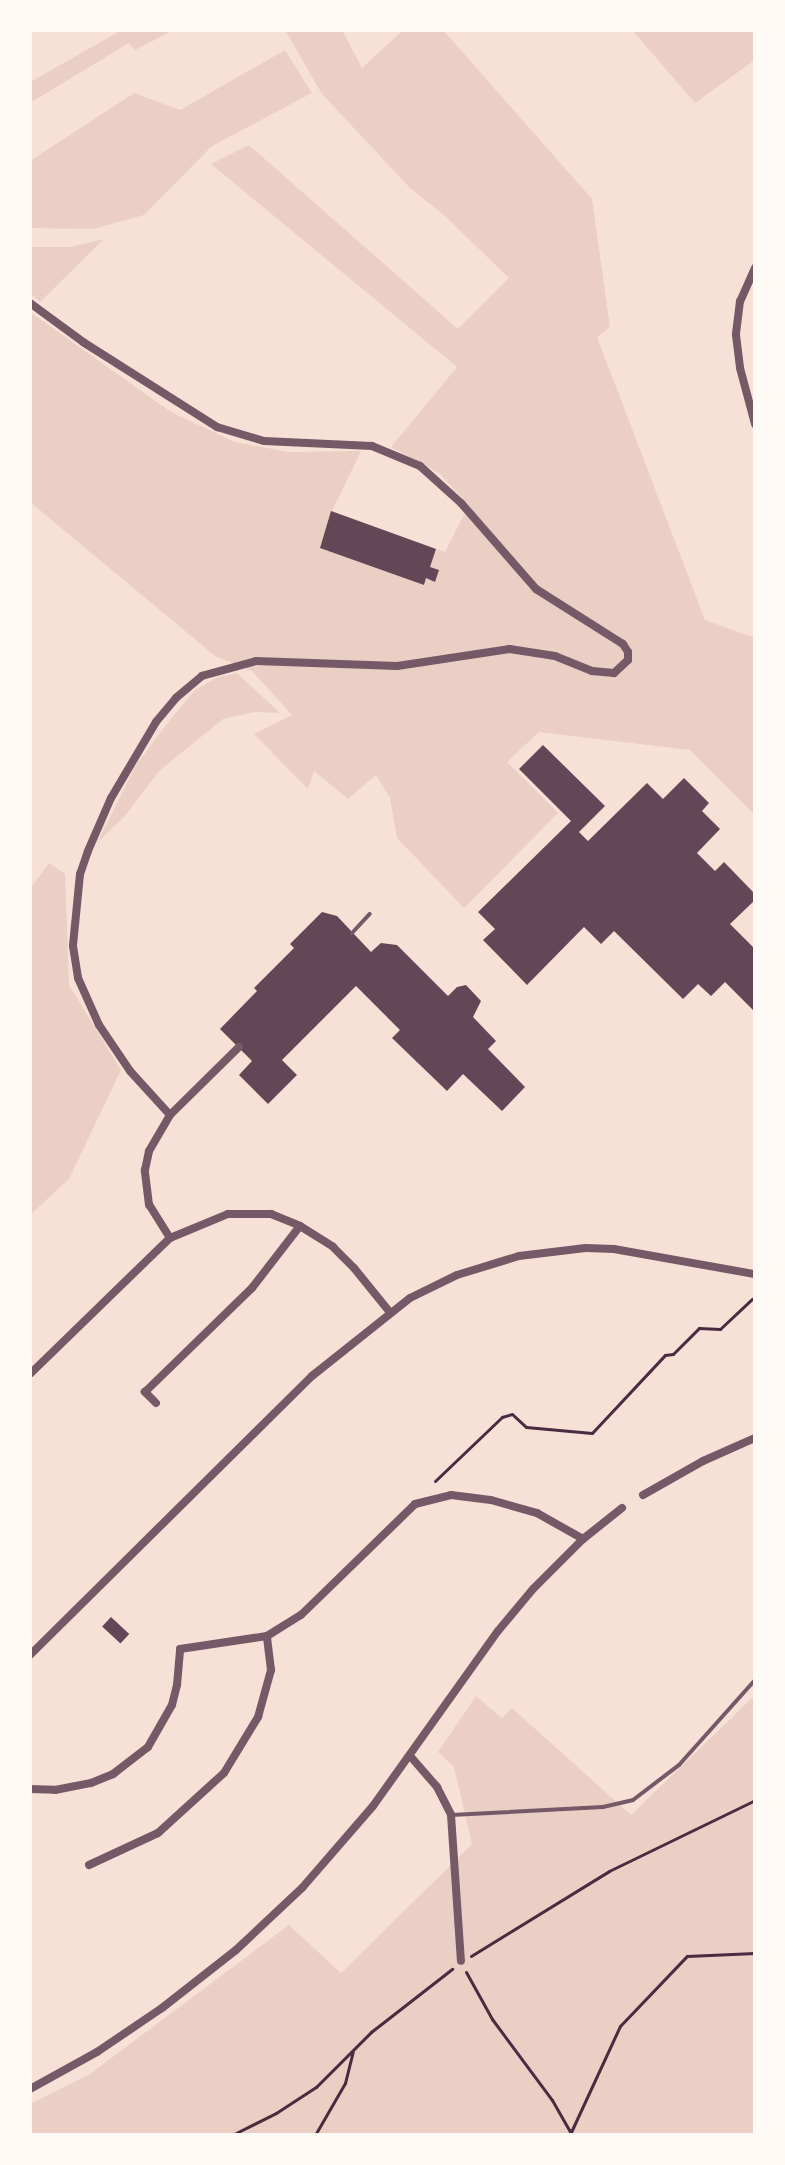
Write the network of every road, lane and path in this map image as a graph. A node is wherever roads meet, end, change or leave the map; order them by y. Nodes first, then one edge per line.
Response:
1 (755, 268) edge
2 (30, 303) edge
3 (755, 424) edge
4 (370, 914) dead end
5 (352, 933) dead end
6 (239, 1047) dead end
7 (170, 1115) junction
8 (300, 1226) junction
9 (170, 1238) junction
10 (755, 1274) edge
11 (752, 1299) dead end
12 (389, 1311) junction
13 (30, 1374) edge
14 (156, 1403) dead end
15 (755, 1438) edge
16 (435, 1481) dead end
17 (643, 1495) dead end
18 (622, 1508) dead end
19 (583, 1539) junction
20 (267, 1636) junction
21 (30, 1655) edge
22 (755, 1680) edge
23 (411, 1757) junction
24 (30, 1789) edge
25 (755, 1800) edge
26 (451, 1815) junction
27 (89, 1865) dead end
28 (755, 1953) edge
29 (461, 1961) junction
30 (353, 2049) junction
31 (30, 2089) edge
32 (571, 2134) edge
33 (232, 2135) edge
34 (315, 2135) edge

1 - 3 street
2 - 7 street
4 - 5 lane
6 - 7 street
7 - 9 street
8 - 9 street
8 - 12 street
8 - 14 street
9 - 13 street
10 - 12 street
11 - 16 path
12 - 21 street
15 - 17 street
18 - 19 street
19 - 20 street
19 - 23 street
20 - 24 street
20 - 27 street
22 - 26 lane
23 - 26 street
23 - 31 street
25 - 29 path
26 - 29 street
28 - 32 path
29 - 30 path
29 - 32 path
30 - 33 path
30 - 34 path

